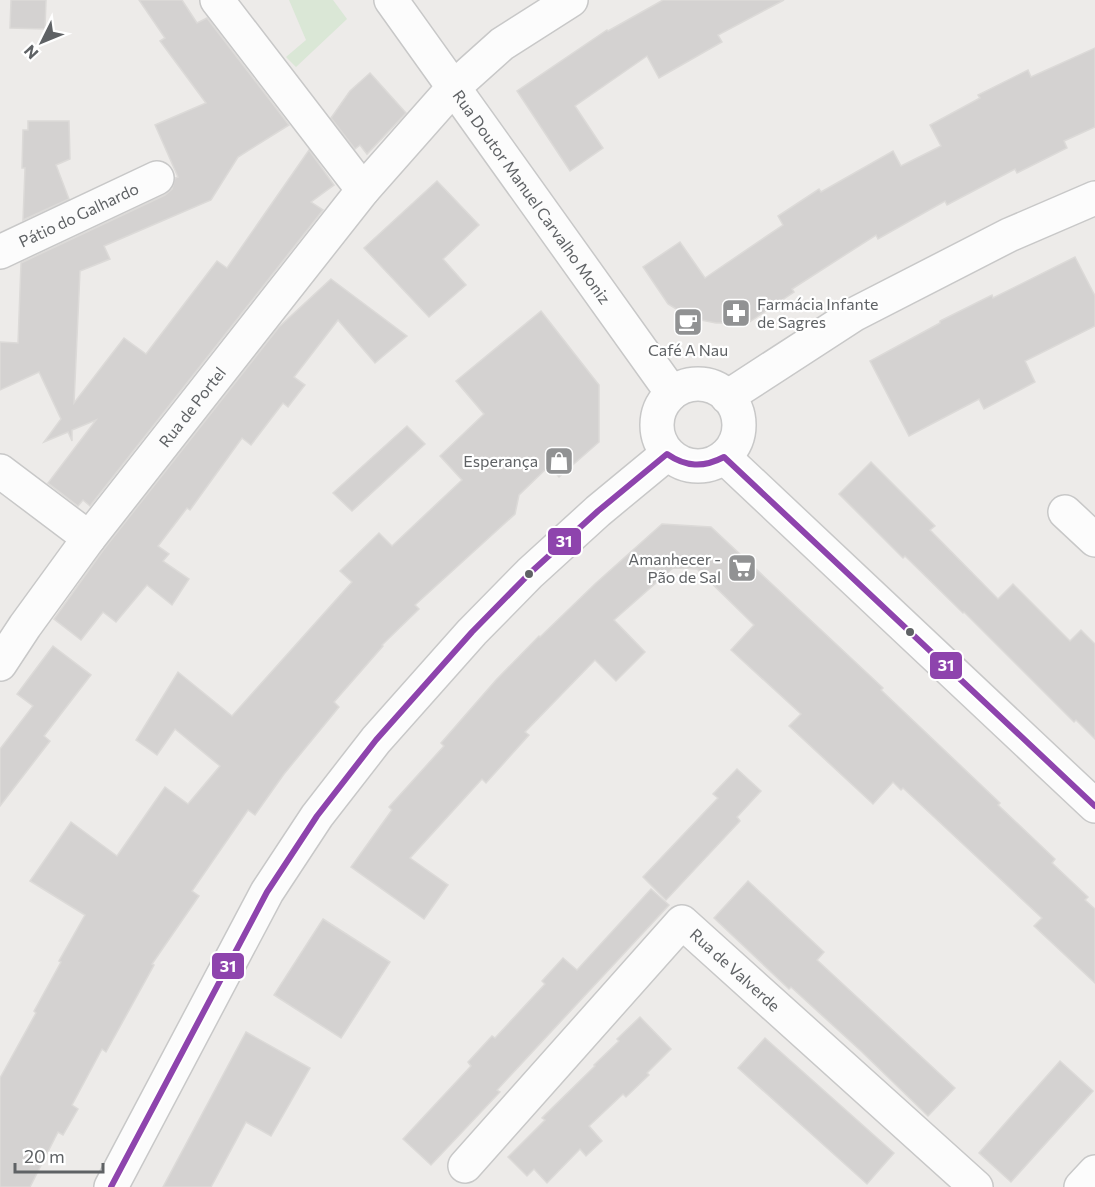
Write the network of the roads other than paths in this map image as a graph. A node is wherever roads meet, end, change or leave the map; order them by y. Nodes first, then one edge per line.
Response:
1 (217, 0) edge
2 (391, 0) edge
3 (571, 0) edge
4 (454, 87) junction
5 (157, 178) dead end
6 (363, 190) junction
7 (1095, 198) edge
8 (0, 252) edge
9 (672, 393) junction
10 (727, 397) junction
11 (667, 453) junction
12 (724, 457) junction
13 (0, 471) edge
14 (1065, 512) dead end
15 (89, 538) junction
16 (1095, 540) edge
17 (0, 664) edge
18 (1095, 806) edge
19 (465, 1166) dead end
20 (1095, 1172) edge
21 (111, 1187) edge
22 (976, 1187) edge
23 (1081, 1187) edge

1 - 6 street
2 - 4 street, Rua Doutor Manuel Carvalho Moniz
3 - 4 street, Rua de Portel
4 - 6 street, Rua de Portel
4 - 9 street, Rua Doutor Manuel Carvalho Moniz
5 - 8 street, Pátio do Galhardo
6 - 15 street, Rua de Portel
7 - 10 street
9 - 10 street
9 - 11 street
10 - 12 street
11 - 12 street
11 - 21 street
12 - 18 street
13 - 15 street
14 - 16 street
15 - 17 street, Rua de Portel
19 - 22 street, Rua de Valverde
20 - 23 street

